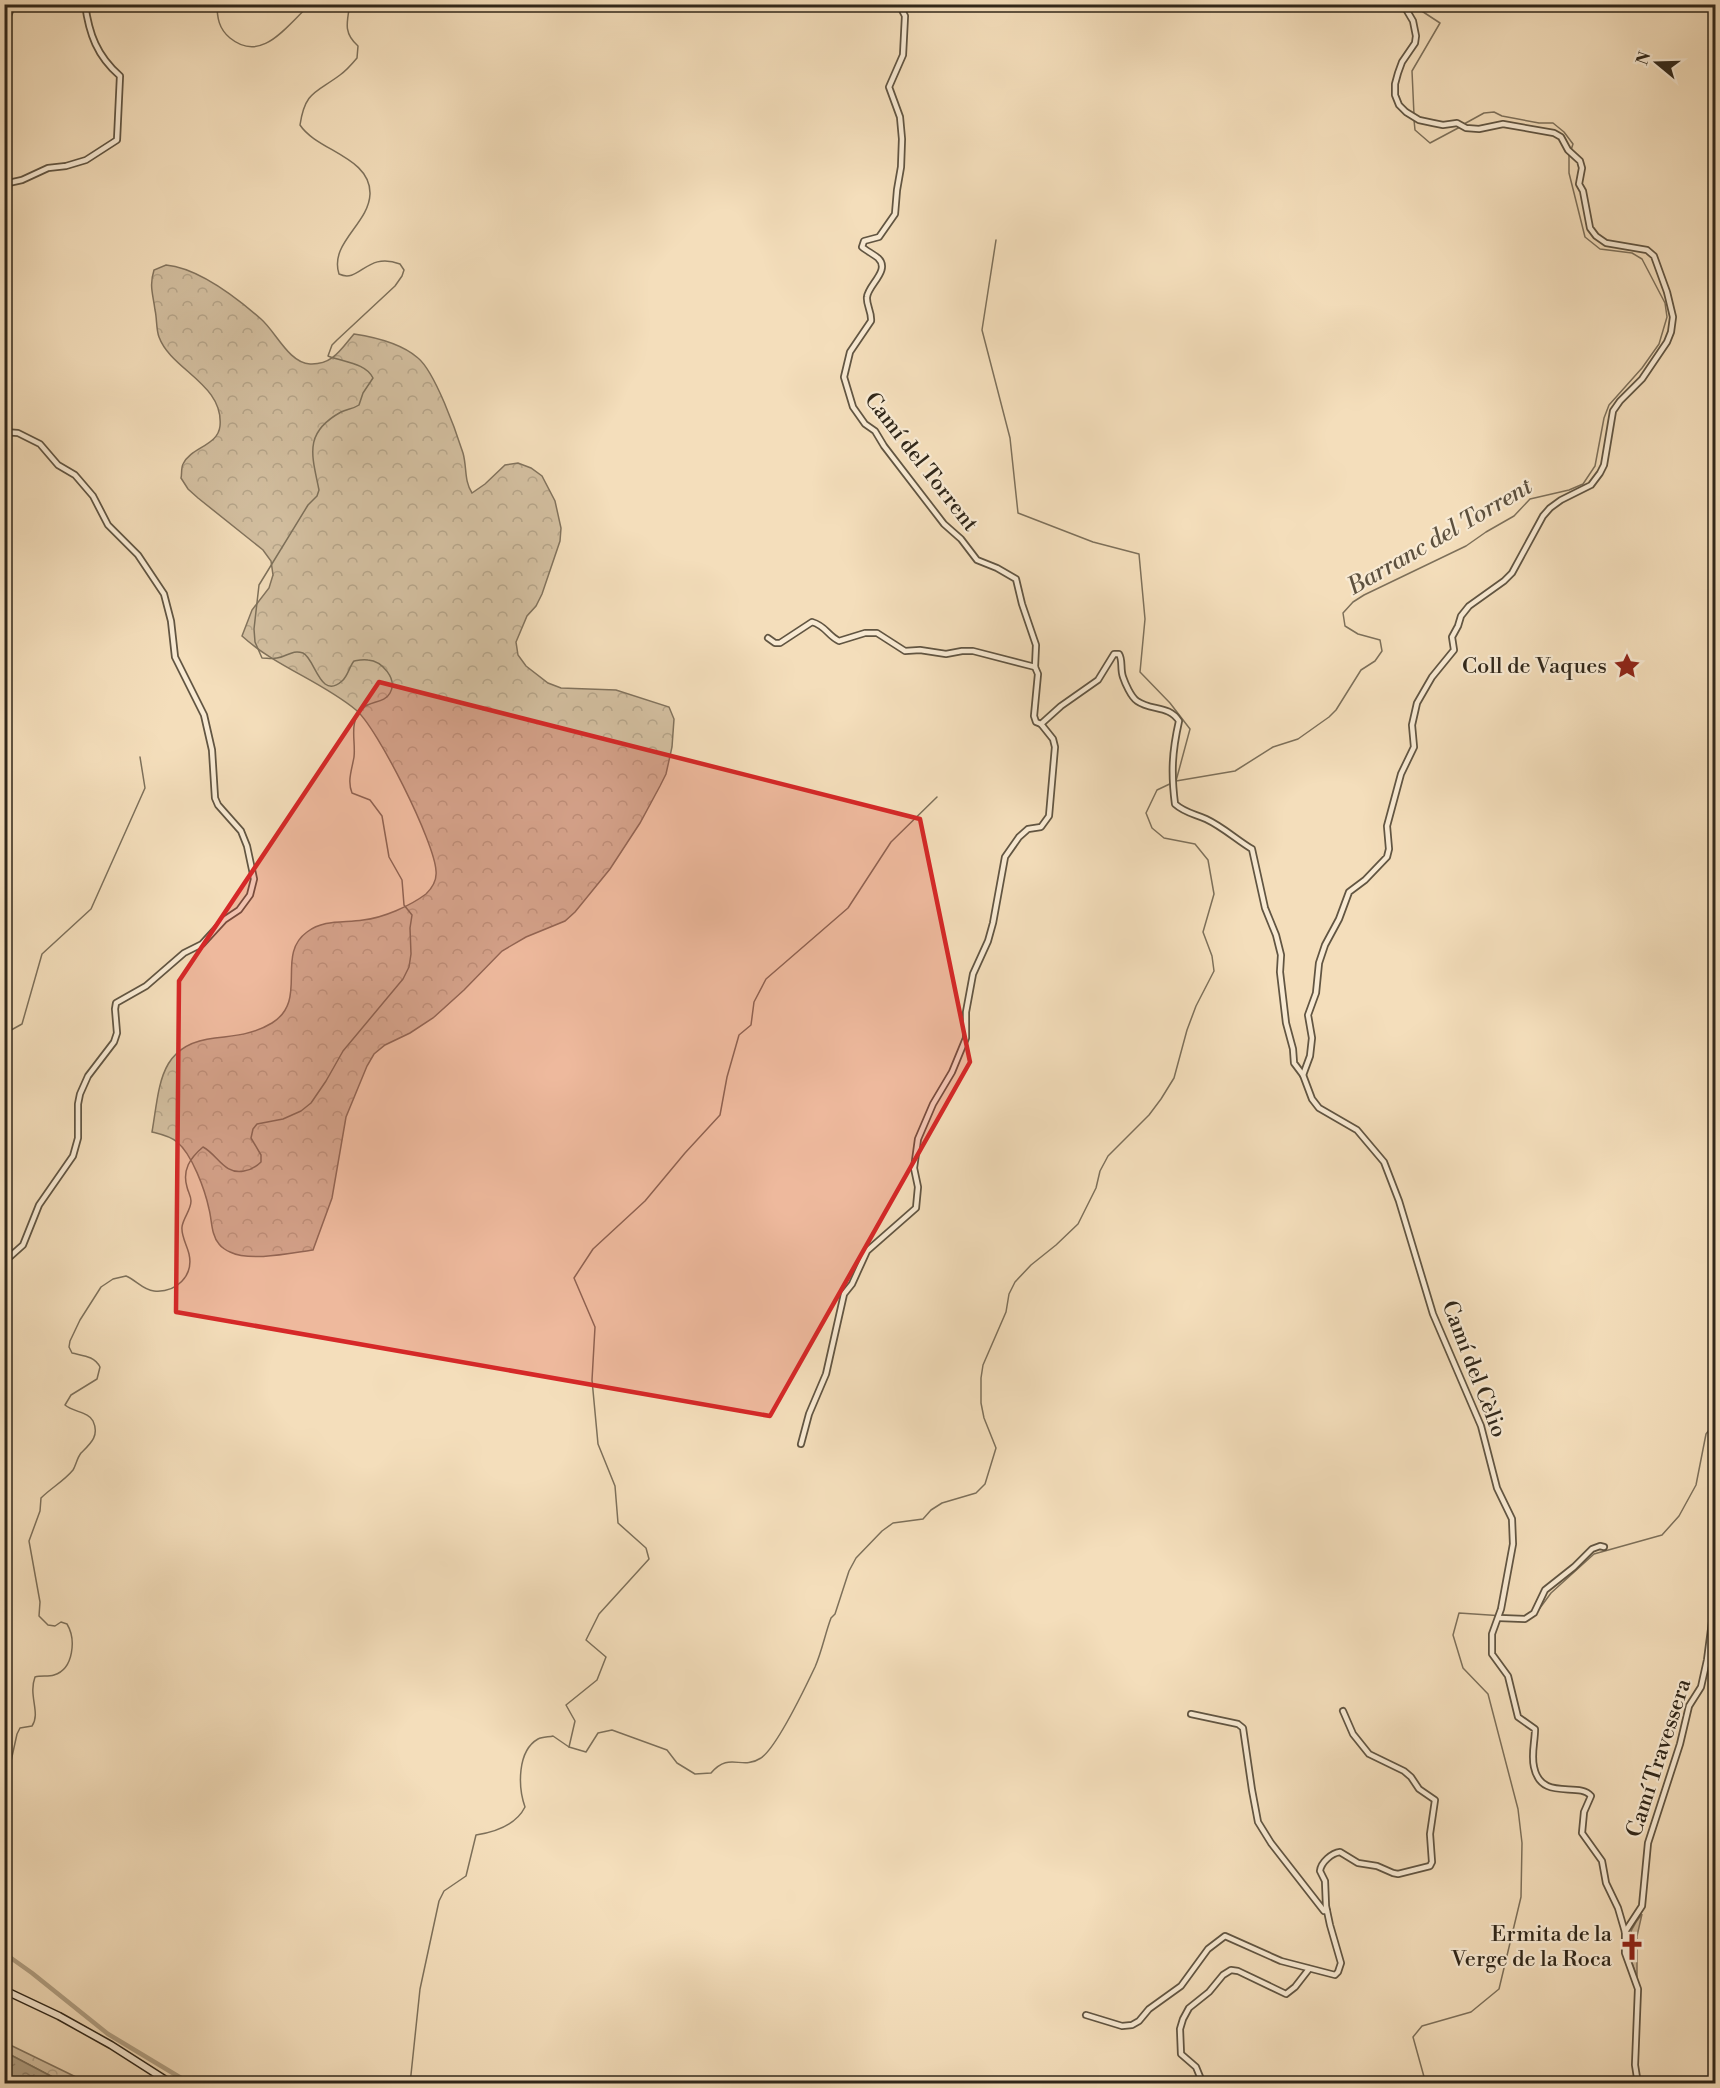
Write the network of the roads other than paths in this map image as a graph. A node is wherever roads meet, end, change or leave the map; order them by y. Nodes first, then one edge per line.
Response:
1 (85, 4) edge
2 (899, 4) edge
3 (1403, 4) edge
4 (4, 184) edge
5 (4, 269) edge
6 (4, 277) edge
7 (4, 432) edge
8 (768, 639) dead end
9 (1035, 667) junction
10 (1041, 724) junction
11 (1303, 1075) junction
12 (4, 1262) edge
13 (801, 1444) dead end
14 (1604, 1547) dead end
15 (1716, 1590) edge
16 (1498, 1618) junction
17 (4, 1645) edge
18 (4, 1659) edge
19 (1343, 1712) dead end
20 (1191, 1714) dead end
21 (1327, 1911) junction
22 (1625, 1932) junction
23 (1309, 1969) junction
24 (4, 1990) edge
25 (1086, 2015) dead end
26 (172, 2084) edge
27 (1203, 2084) edge
28 (1638, 2084) edge

1 - 4 street
2 - 9 street, Camí del Torrent
3 - 11 street
5 - 6 street
7 - 12 street
8 - 9 street
9 - 10 street
10 - 11 street, Camí del Cèlio
10 - 13 street
11 - 16 street, Camí del Cèlio
14 - 16 street
15 - 22 street, Camí Travessera
16 - 22 street, Camí del Cèlio
17 - 18 street
19 - 21 street
20 - 21 street
21 - 23 street
22 - 28 street, Camí del Cèlio
23 - 25 street
23 - 27 street
24 - 26 street

